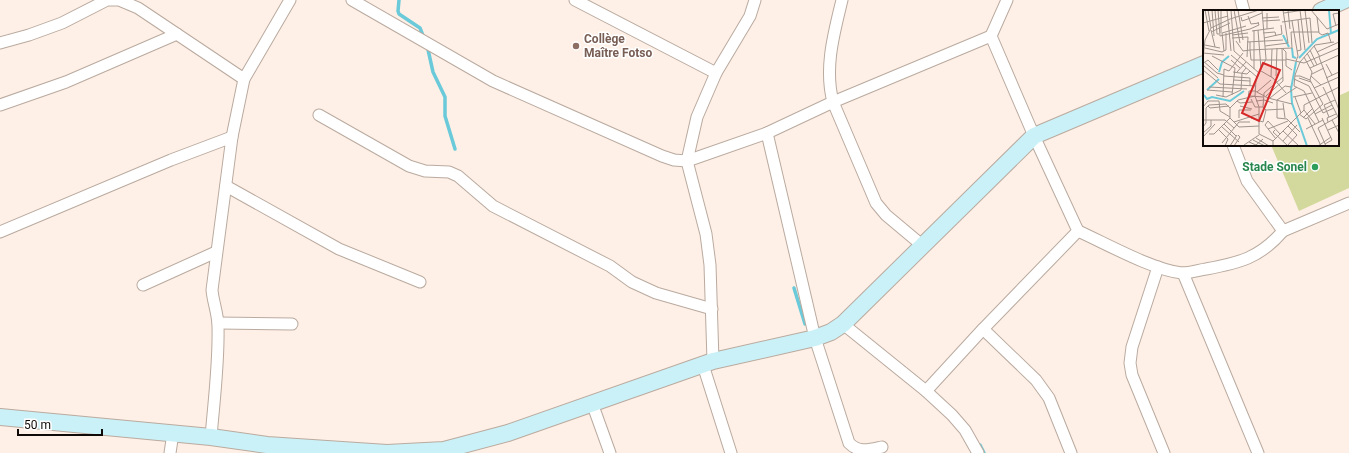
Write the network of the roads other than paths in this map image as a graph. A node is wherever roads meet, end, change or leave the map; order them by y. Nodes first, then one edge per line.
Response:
1 (290, 0) edge
2 (352, 0) edge
3 (575, 0) edge
4 (754, 0) edge
5 (842, 0) edge
6 (1007, 0) edge
7 (1241, 0) edge
8 (1345, 0) edge
9 (1244, 10) edge
10 (1323, 10) edge
11 (177, 34) junction
12 (991, 36) junction
13 (0, 43) edge
14 (1203, 65) edge
15 (716, 73) junction
16 (244, 79) junction
17 (832, 102) junction
18 (0, 105) edge
19 (319, 115) dead end
20 (767, 133) junction
21 (1034, 136) junction
22 (232, 137) junction
23 (1233, 146) edge
24 (687, 161) junction
25 (226, 186) junction
26 (1349, 203) edge
27 (1078, 231) junction
28 (1284, 231) junction
29 (0, 232) edge
30 (923, 246) junction
31 (216, 252) junction
32 (1158, 267) junction
33 (1183, 273) junction
34 (420, 282) dead end
35 (142, 285) dead end
36 (712, 309) junction
37 (218, 323) junction
38 (292, 324) dead end
39 (843, 324) junction
40 (983, 329) junction
41 (815, 338) junction
42 (708, 363) junction
43 (926, 391) junction
44 (592, 403) junction
45 (0, 417) edge
46 (173, 433) junction
47 (211, 437) junction
48 (882, 447) dead end
49 (266, 449) edge
50 (170, 453) edge
51 (387, 453) edge
52 (610, 453) edge
53 (731, 453) edge
54 (978, 453) edge
55 (1071, 453) edge
56 (1164, 453) edge
57 (1258, 453) edge

1 - 16 street
2 - 24 street
3 - 15 street
4 - 15 street
5 - 17 street
6 - 12 street
7 - 9 street
8 - 10 main road
11 - 13 street
11 - 16 street
11 - 18 street
12 - 17 street
12 - 21 street
14 - 21 main road
15 - 24 street
16 - 22 street
17 - 20 street
17 - 30 street
19 - 36 street
20 - 24 street
20 - 41 street
21 - 27 street
21 - 30 main road
22 - 25 street
22 - 29 street
23 - 28 street
24 - 36 street
25 - 31 street
25 - 34 street
26 - 28 street
27 - 32 street
27 - 40 street
28 - 33 street
30 - 39 main road
31 - 35 street
31 - 37 street
32 - 33 street
32 - 56 street
33 - 57 street
36 - 42 street
37 - 38 street
37 - 47 street
39 - 41 main road
39 - 43 street
40 - 43 street
40 - 55 street
41 - 42 main road
41 - 48 street
42 - 44 main road
42 - 53 street
43 - 54 street
44 - 51 main road
44 - 52 street
45 - 46 main road
46 - 47 main road
46 - 50 street
47 - 49 main road
49 - 51 main road

